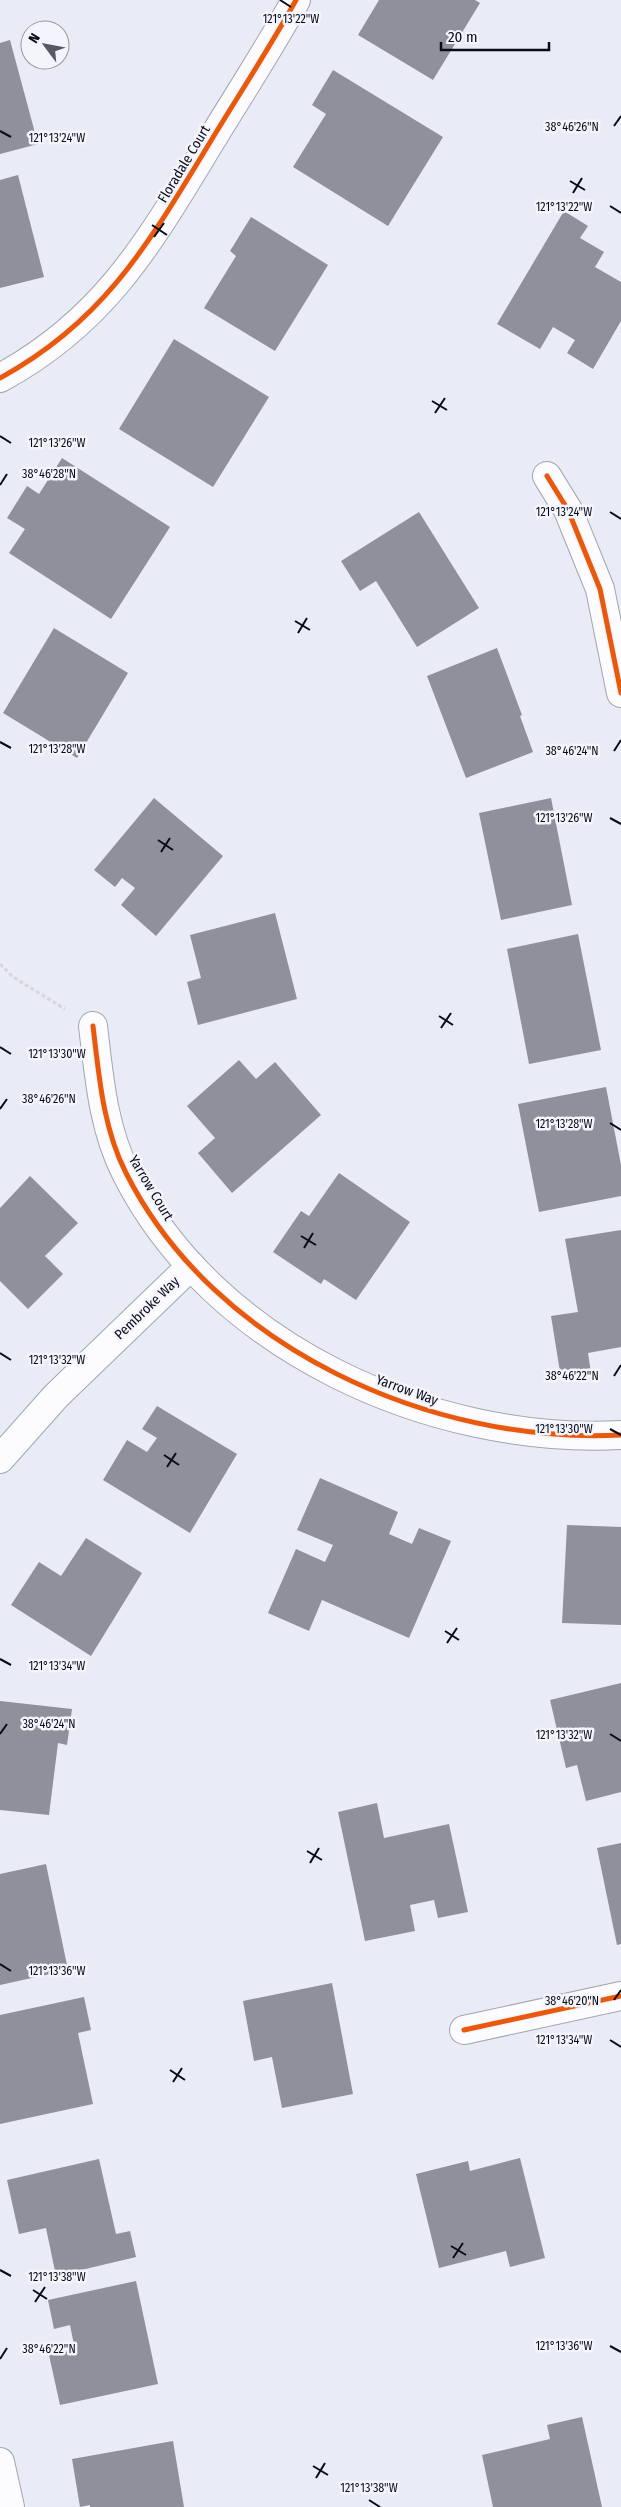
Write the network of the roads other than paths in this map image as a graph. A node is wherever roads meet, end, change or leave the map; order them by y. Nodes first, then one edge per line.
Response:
1 (296, 0) edge
2 (0, 378) edge
3 (547, 476) dead end
4 (621, 693) edge
5 (93, 1026) road end
6 (191, 1266) junction
7 (621, 1435) edge
8 (0, 1459) edge
9 (621, 1996) edge
10 (464, 2030) dead end
11 (0, 2462) edge
12 (10, 2507) edge

1 - 2 street, Floradale Court
3 - 4 street
5 - 6 street, Yarrow Court
6 - 7 street, Yarrow Way
6 - 8 street, Pembroke Way
9 - 10 street
11 - 12 street

